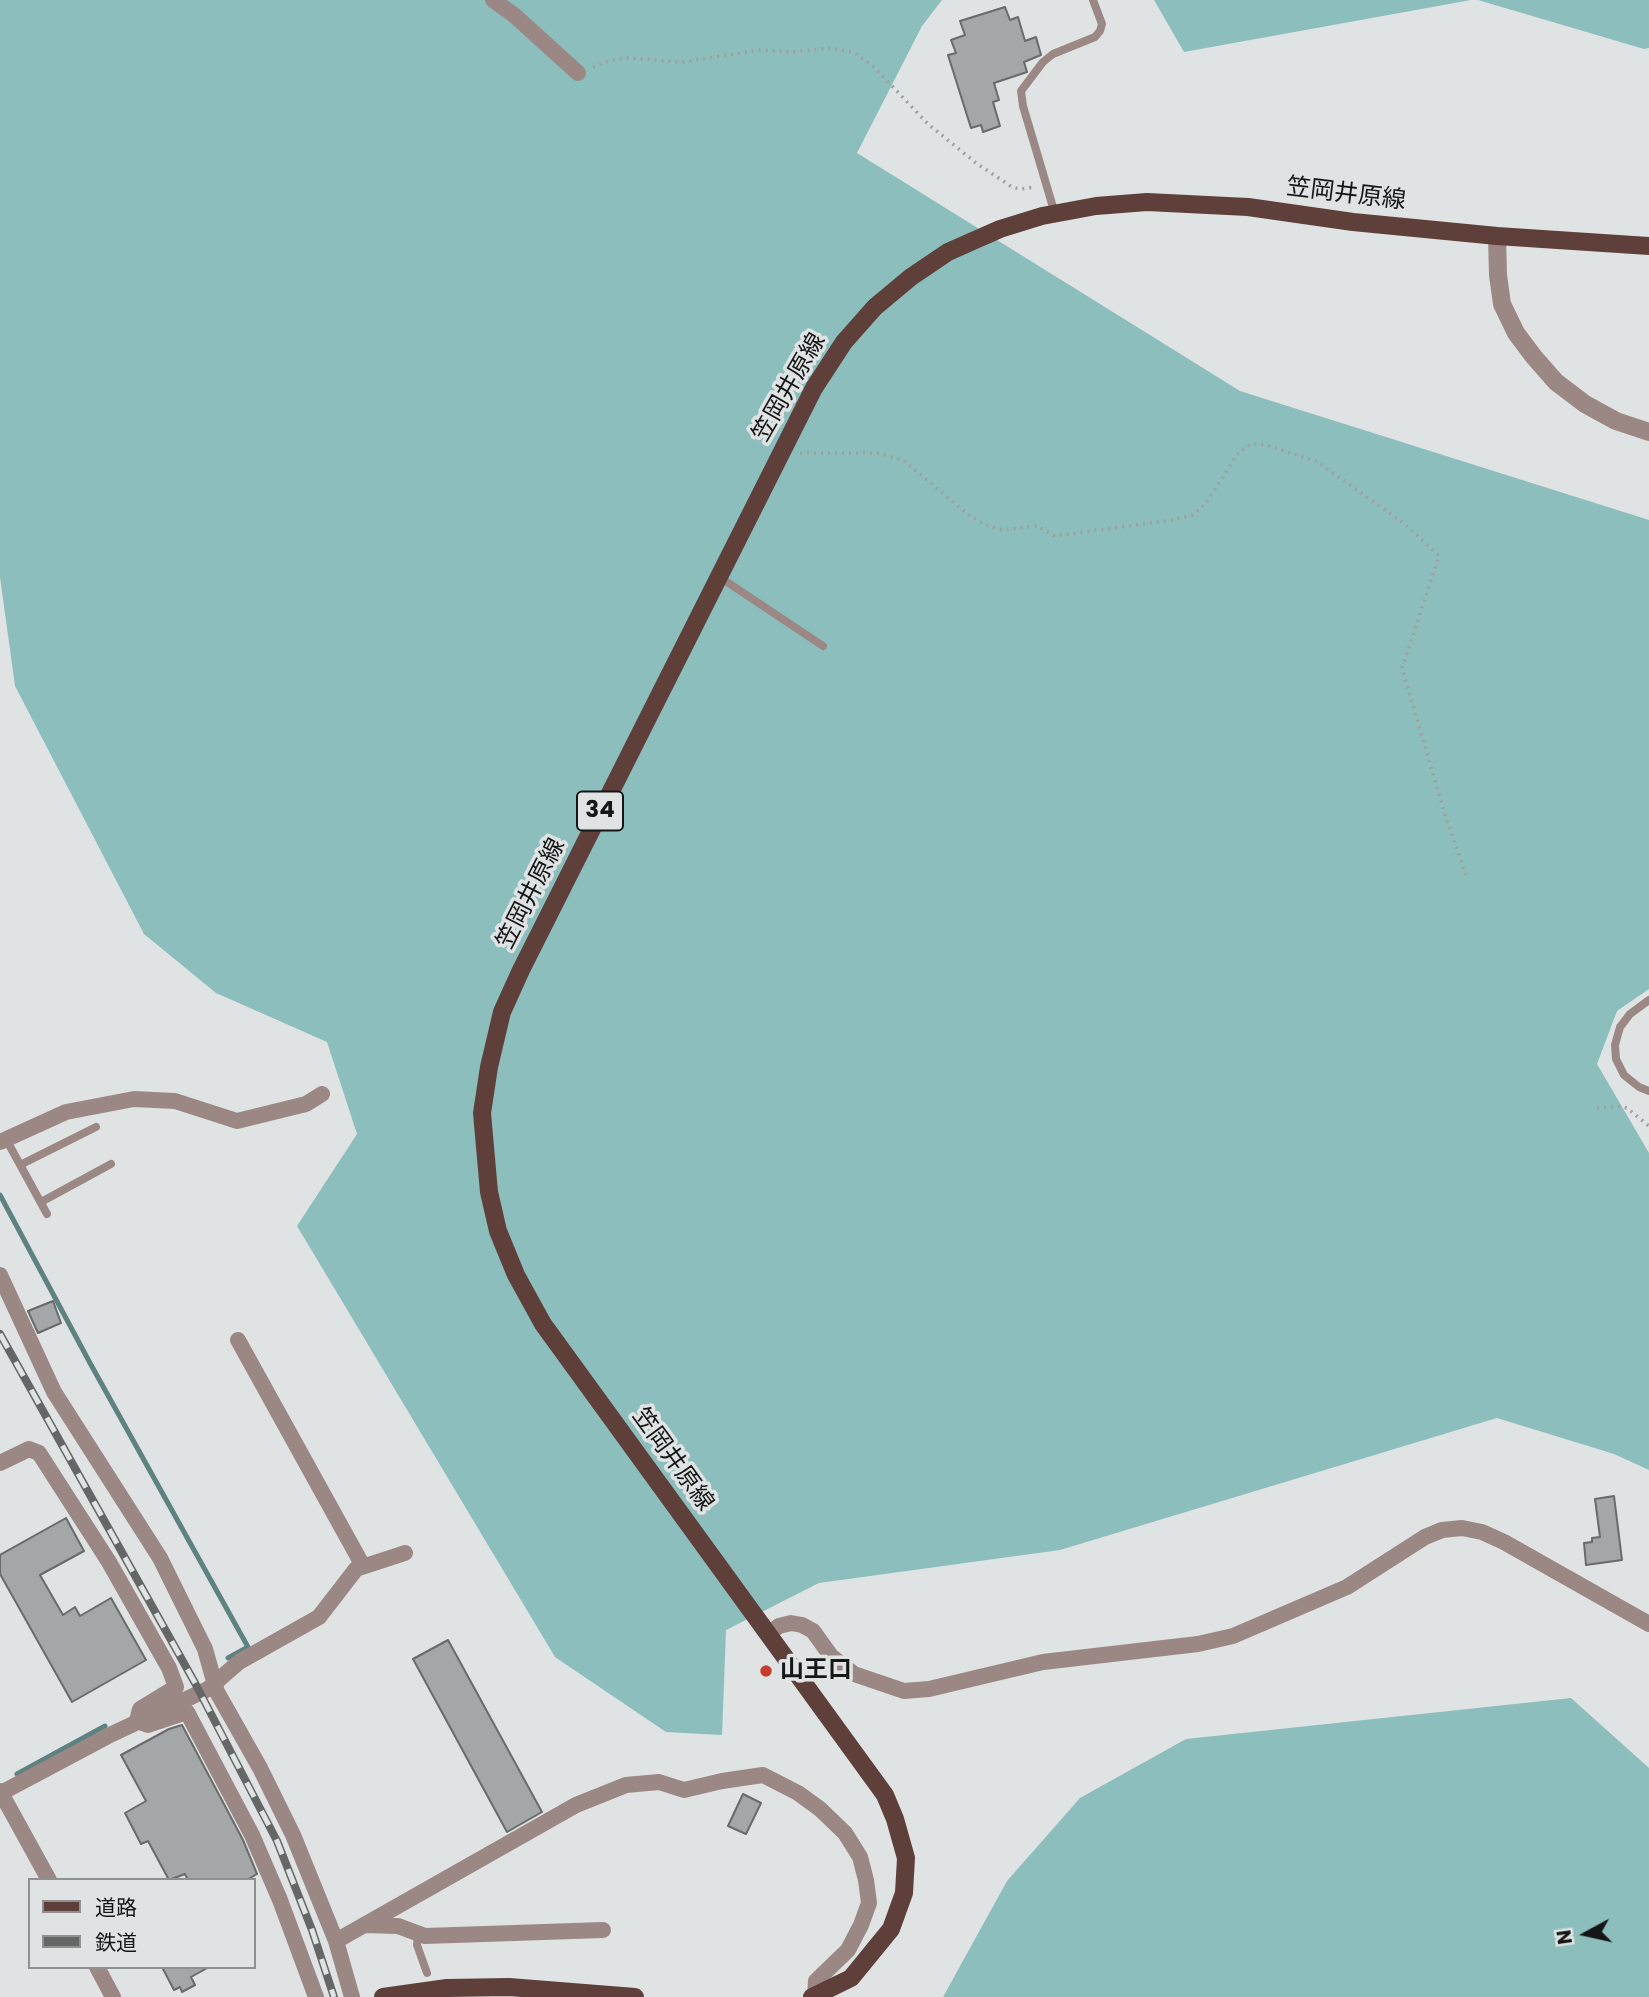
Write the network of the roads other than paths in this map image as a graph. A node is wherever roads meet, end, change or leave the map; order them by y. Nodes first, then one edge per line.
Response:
1 (493, 0) edge
2 (1093, 0) edge
3 (578, 73) road end
4 (1049, 215) junction
5 (1497, 236) junction
6 (1649, 246) edge
7 (1649, 432) edge
8 (718, 576) junction
9 (823, 646) dead end
10 (1649, 1000) edge
11 (1649, 1091) edge
12 (322, 1094) dead end
13 (96, 1127) dead end
14 (3, 1141) edge
15 (111, 1164) dead end
16 (20, 1165) junction
17 (41, 1202) junction
18 (47, 1214) dead end
19 (0, 1275) edge
20 (238, 1340) dead end
21 (0, 1463) edge
22 (405, 1553) dead end
23 (363, 1566) junction
24 (1649, 1624) edge
25 (768, 1634) junction
26 (215, 1682) junction
27 (137, 1721) junction
28 (1, 1792) edge
29 (48, 1878) edge
30 (365, 1925) junction
31 (603, 1930) dead end
32 (418, 1933) junction
33 (336, 1941) junction
34 (98, 1969) edge
35 (427, 1973) dead end
36 (113, 1997) edge
37 (316, 1997) edge
38 (352, 1997) edge
39 (383, 1997) edge
40 (635, 1997) edge
41 (813, 1997) edge

1 - 3 street
2 - 4 lane
4 - 5 main road, 笠岡井原線 / 34
4 - 8 main road, 笠岡井原線 / 34
5 - 6 main road, 笠岡井原線 / 34
5 - 7 street
8 - 9 lane
8 - 25 main road, 笠岡井原線 / 34
10 - 11 lane
12 - 14 street
13 - 16 lane
14 - 16 lane
15 - 17 lane
16 - 17 lane
17 - 18 lane
19 - 26 street
20 - 23 street
21 - 27 street
22 - 23 street
23 - 26 street
24 - 25 street
25 - 41 main road, 笠岡井原線 / 34
26 - 27 street
26 - 33 street
27 - 28 street
27 - 37 street
28 - 29 street
30 - 32 street
30 - 33 street
30 - 41 street
31 - 32 street
32 - 35 lane
33 - 38 street
34 - 36 street
39 - 40 main road

